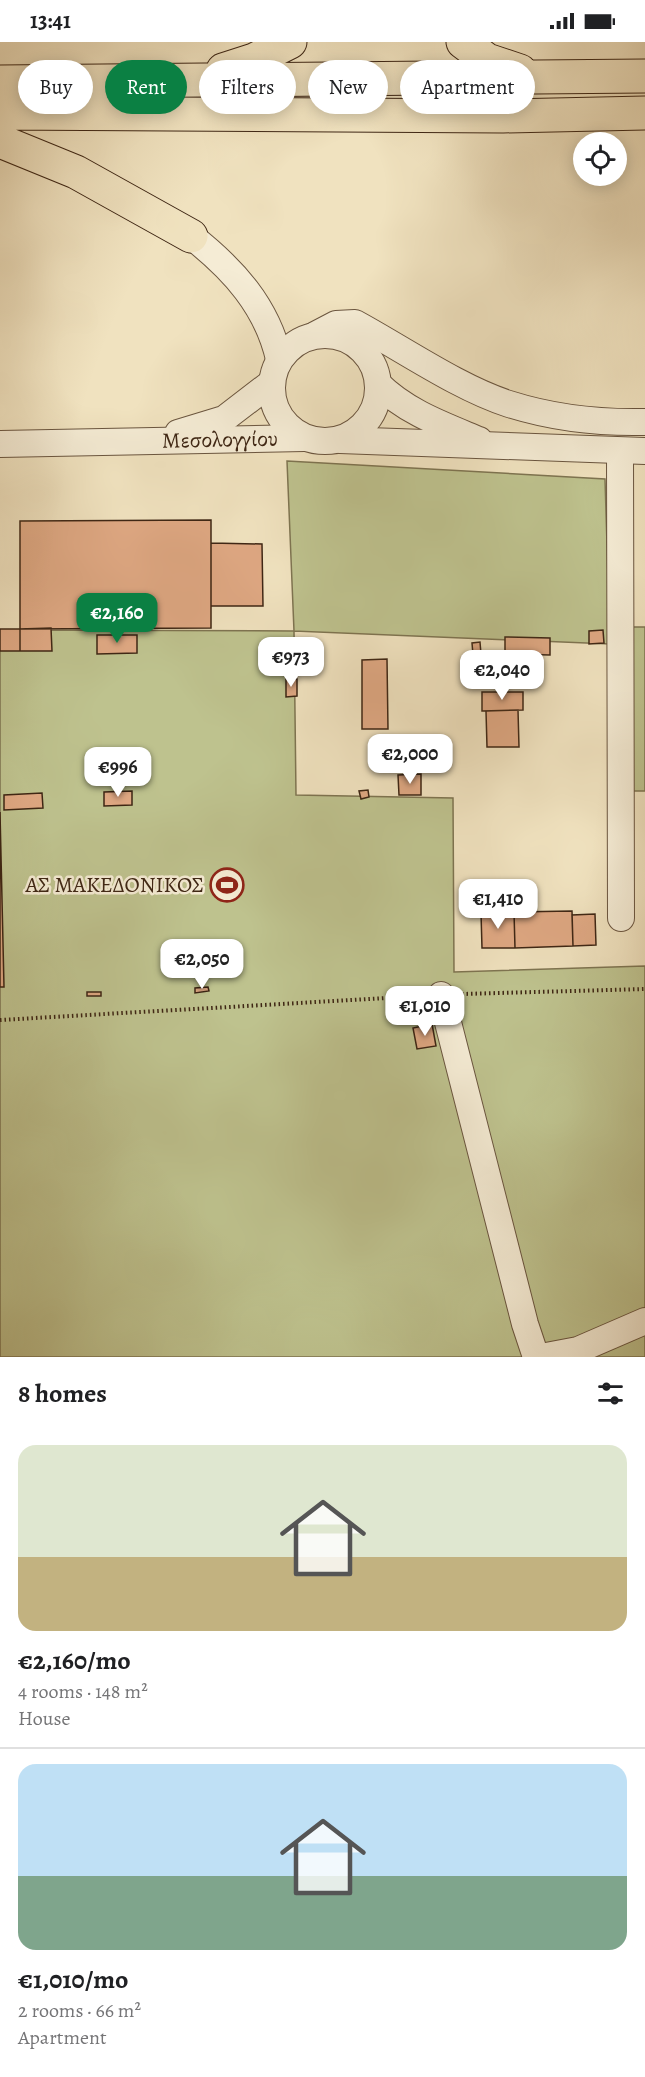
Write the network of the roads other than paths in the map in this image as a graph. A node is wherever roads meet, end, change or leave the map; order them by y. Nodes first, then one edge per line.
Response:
1 (290, 42) edge
2 (463, 42) edge
3 (645, 76) edge
4 (545, 77) junction
5 (198, 78) junction
6 (0, 82) edge
7 (0, 113) edge
8 (645, 113) edge
9 (199, 114) edge
10 (214, 114) joint
11 (0, 136) edge
12 (0, 141) edge
13 (191, 236) joint
14 (315, 335) junction
15 (275, 371) junction
16 (378, 384) junction
17 (645, 422) edge
18 (304, 438) junction
19 (338, 440) junction
20 (137, 442) junction
21 (0, 444) edge
22 (493, 446) junction
23 (633, 451) edge
24 (621, 918) dead end
25 (441, 995) road end
26 (645, 1321) edge
27 (536, 1357) edge
28 (541, 1357) edge

1 - 5 highway
2 - 4 highway
3 - 4 highway
4 - 5 highway
5 - 6 highway
7 - 9 highway
8 - 10 highway
10 - 11 highway
12 - 13 highway
13 - 15 street
14 - 15 street
14 - 16 street
14 - 17 street
15 - 18 street
15 - 20 street, Μεσολογγίου
16 - 19 street
16 - 22 street
18 - 19 street
18 - 20 street, Μεσολογγίου
19 - 22 street
20 - 21 street, Μεσολογγίου
22 - 23 street
23 - 24 street
25 - 27 street
26 - 28 street

